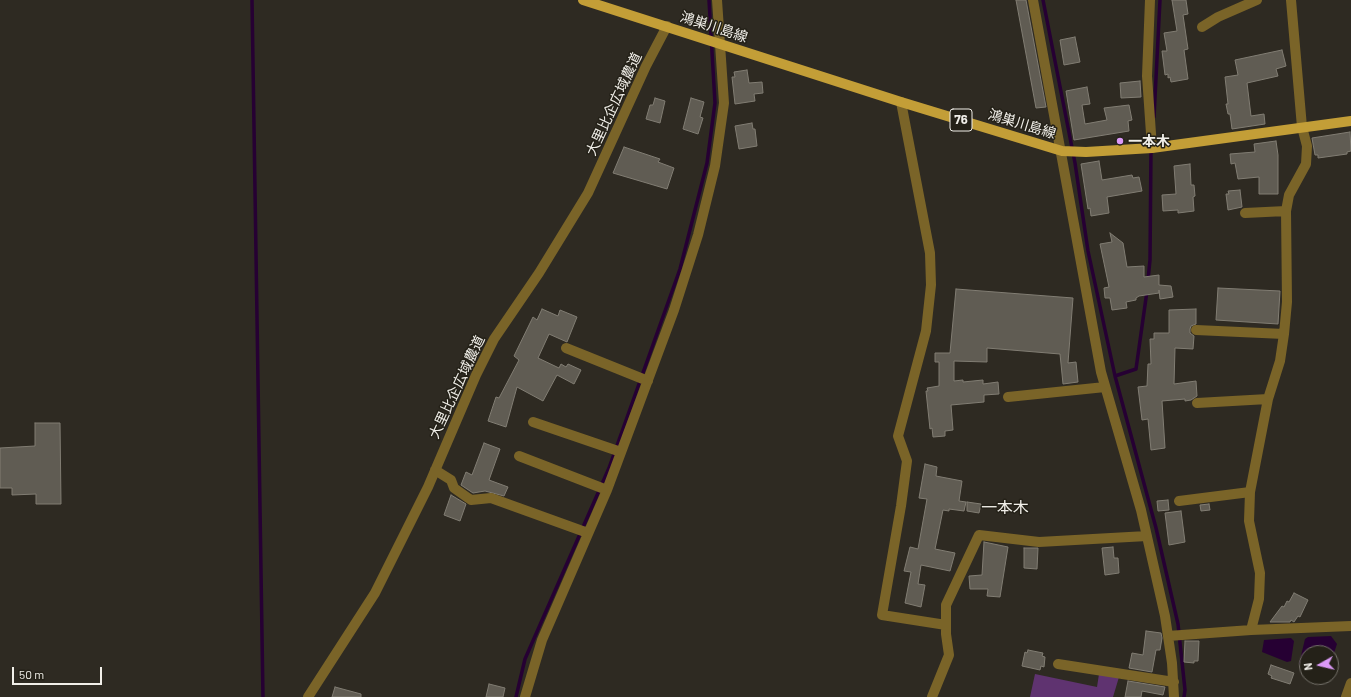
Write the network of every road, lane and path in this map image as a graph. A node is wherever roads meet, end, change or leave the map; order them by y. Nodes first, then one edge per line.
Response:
1 (583, 0) edge
2 (717, 0) edge
3 (1033, 0) edge
4 (1150, 0) edge
5 (1257, 0) edge
6 (1291, 0) edge
7 (667, 26) junction
8 (1202, 27) dead end
9 (718, 43) junction
10 (901, 102) junction
11 (1351, 122) edge
12 (1302, 127) junction
13 (1152, 148) junction
14 (1062, 151) junction
15 (1286, 212) junction
16 (1245, 213) dead end
17 (1196, 330) dead end
18 (1284, 334) junction
19 (566, 348) dead end
20 (648, 381) junction
21 (1105, 387) junction
22 (1008, 397) dead end
23 (1268, 399) junction
24 (1197, 402) dead end
25 (532, 422) dead end
26 (621, 452) junction
27 (519, 456) dead end
28 (435, 470) junction
29 (608, 490) junction
30 (1250, 492) junction
31 (1179, 501) dead end
32 (588, 533) junction
33 (1147, 536) junction
34 (946, 625) junction
35 (1351, 626) edge
36 (1251, 630) junction
37 (1168, 636) junction
38 (1058, 664) dead end
39 (1174, 682) junction
40 (1351, 683) edge
41 (308, 697) edge
42 (525, 697) edge
43 (932, 697) edge
44 (1174, 697) edge
45 (1346, 697) edge

1 - 7 main road, 鴻巣川島線 / 76
2 - 9 street
3 - 14 street
4 - 13 street
5 - 8 street
6 - 12 street
7 - 9 main road, 鴻巣川島線 / 76
7 - 28 street, 大里比企広域農道
9 - 10 main road, 鴻巣川島線 / 76
9 - 20 street
10 - 14 main road, 鴻巣川島線 / 76
10 - 34 street
11 - 12 main road, 鴻巣川島線 / 76
12 - 13 main road, 鴻巣川島線 / 76
12 - 15 street
13 - 14 main road, 鴻巣川島線 / 76
14 - 21 street
15 - 16 street
15 - 18 street
17 - 18 street
18 - 23 street
19 - 20 street
20 - 26 street
21 - 22 street
21 - 33 street
23 - 24 street
23 - 30 street
25 - 26 street
26 - 29 street
27 - 29 street
28 - 32 street
28 - 41 street, 大里比企広域農道
29 - 32 street
30 - 31 street
30 - 36 street
32 - 42 street
33 - 34 street
33 - 37 street
34 - 43 street
35 - 36 street
36 - 37 street
37 - 39 street
38 - 39 street
39 - 44 street
40 - 45 street

